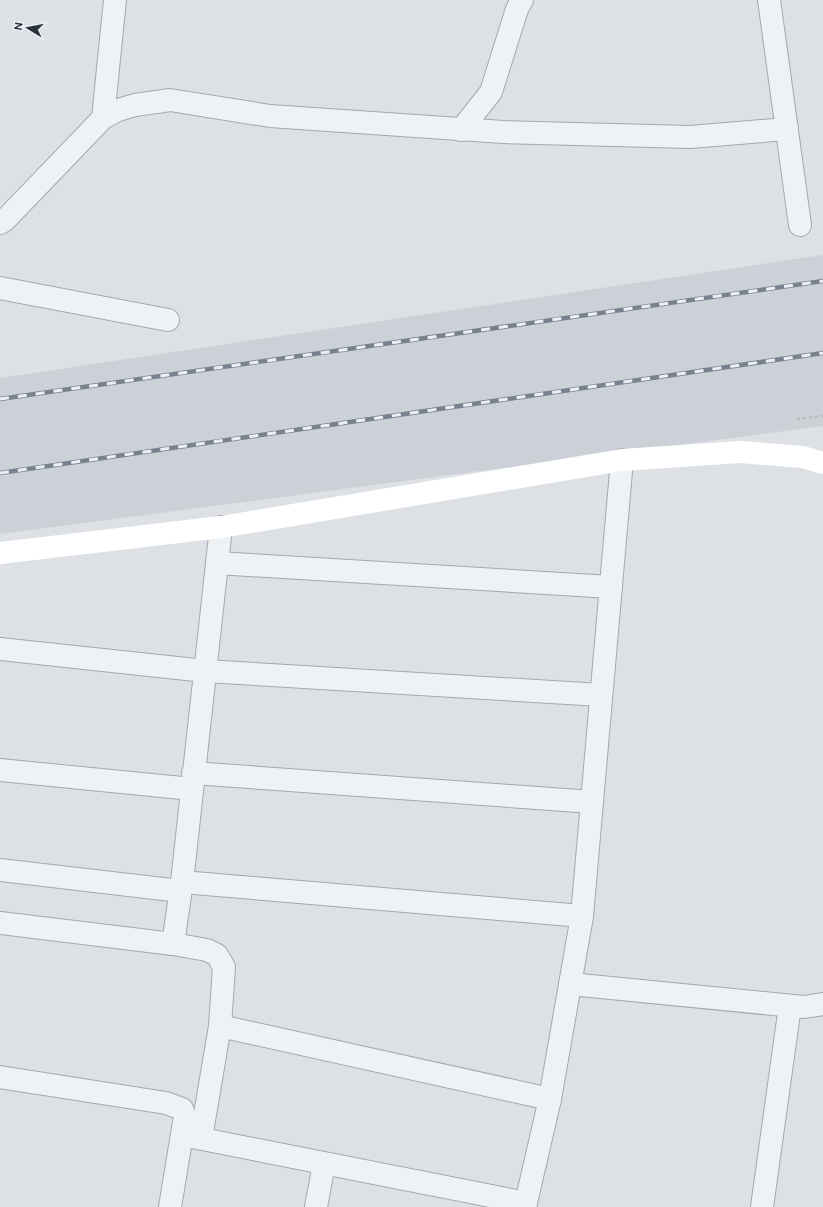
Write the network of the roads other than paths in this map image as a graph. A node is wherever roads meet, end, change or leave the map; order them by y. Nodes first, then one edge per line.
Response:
1 (115, 0) edge
2 (522, 0) edge
3 (772, 3) edge
4 (104, 118) junction
5 (787, 129) junction
6 (461, 130) junction
7 (0, 223) edge
8 (800, 225) dead end
9 (0, 288) edge
10 (168, 320) dead end
11 (622, 460) junction
12 (823, 463) edge
13 (221, 527) junction
14 (0, 552) edge
15 (217, 563) junction
16 (611, 586) junction
17 (0, 649) edge
18 (205, 671) junction
19 (601, 695) junction
20 (0, 770) edge
21 (193, 781) junction
22 (592, 802) junction
23 (0, 870) edge
24 (181, 887) junction
25 (582, 916) junction
26 (0, 923) edge
27 (173, 944) junction
28 (570, 984) junction
29 (823, 1004) edge
30 (790, 1006) junction
31 (220, 1026) junction
32 (0, 1077) edge
33 (550, 1100) junction
34 (191, 1136) junction
35 (324, 1164) junction
36 (526, 1205) edge
37 (170, 1207) edge
38 (316, 1207) edge
39 (762, 1207) edge

1 - 4 street
2 - 6 street
3 - 5 street
4 - 6 street
4 - 7 street
5 - 6 street
5 - 8 street
9 - 10 street
11 - 12 street
11 - 13 street
11 - 16 street
13 - 14 street
13 - 15 street
15 - 16 street
15 - 18 street
16 - 19 street
17 - 18 street
18 - 19 street
18 - 21 street
19 - 22 street
20 - 21 street
21 - 22 street
21 - 24 street
22 - 25 street
23 - 24 street
24 - 25 street
24 - 27 street
25 - 28 street
26 - 27 street
27 - 31 street
28 - 30 street
28 - 33 street
29 - 30 street
30 - 39 street
31 - 33 street
31 - 34 street
32 - 34 street
33 - 36 street
34 - 35 street
34 - 37 street
35 - 36 street
35 - 38 street

